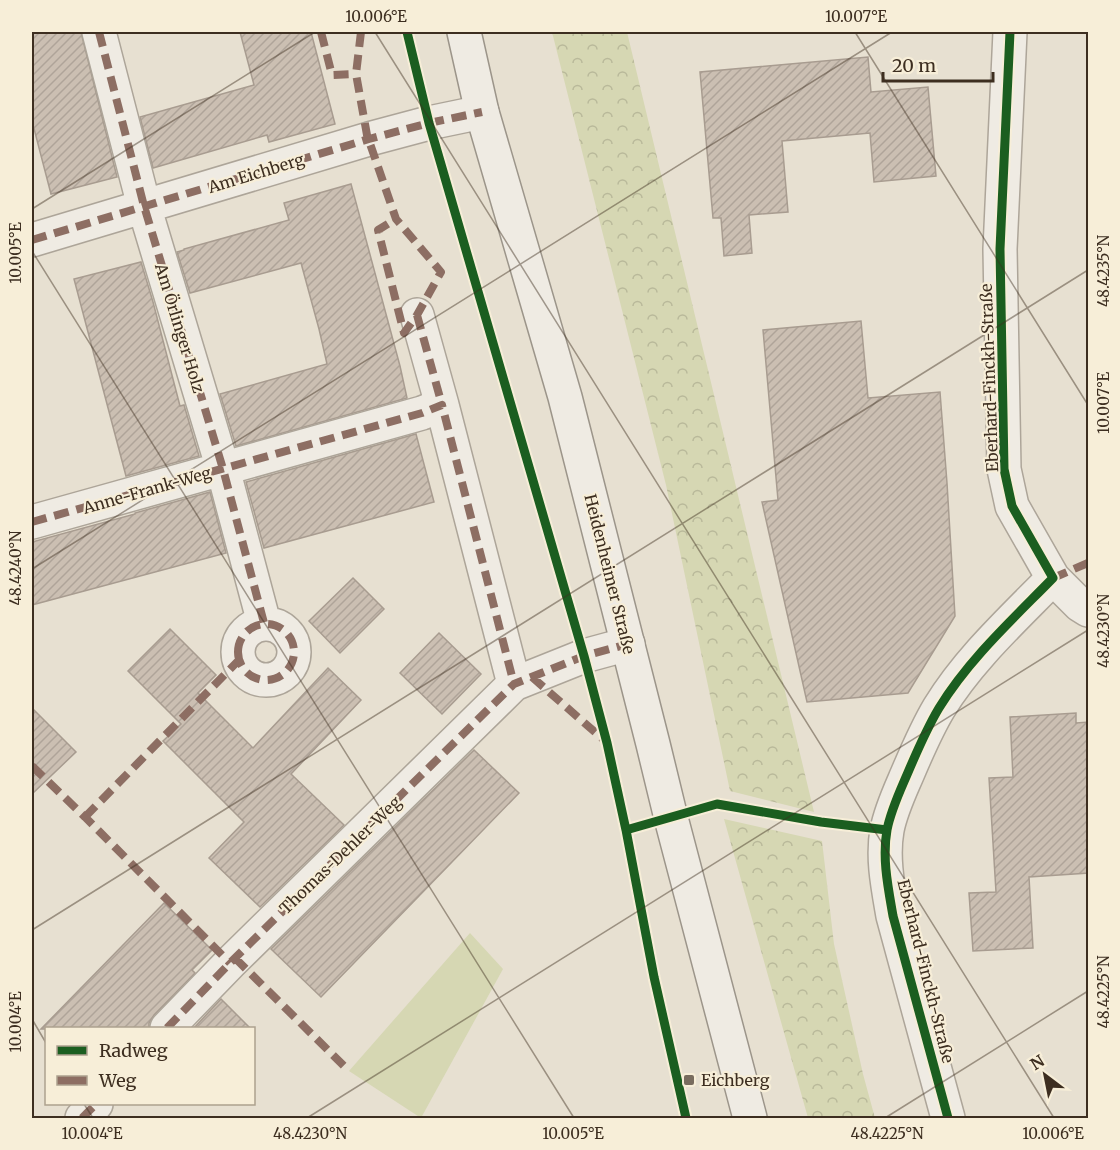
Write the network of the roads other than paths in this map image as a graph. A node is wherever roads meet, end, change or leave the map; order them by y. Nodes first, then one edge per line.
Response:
1 (99, 32) edge
2 (464, 32) edge
3 (1010, 32) edge
4 (482, 111) junction
5 (144, 206) junction
6 (32, 240) edge
7 (417, 315) dead end
8 (442, 405) junction
9 (223, 469) junction
10 (32, 522) edge
11 (1053, 578) junction
12 (1089, 610) edge
13 (264, 623) dead end
14 (628, 644) junction
15 (514, 684) junction
16 (169, 1027) edge
17 (95, 1105) edge
18 (82, 1119) edge
19 (750, 1119) edge
20 (948, 1119) edge

1 - 5 street, Am Örlinger Holz
2 - 4 street, Heidenheimer Straße
3 - 11 street, Eberhard-Finckh-Straße
4 - 5 street, Am Eichberg
4 - 14 street, Heidenheimer Straße
5 - 6 street, Am Eichberg
5 - 9 street, Am Örlinger Holz
7 - 8 street
8 - 9 street, Anne-Frank-Weg
8 - 15 street
9 - 10 street, Anne-Frank-Weg
9 - 13 street, Am Örlinger Holz
11 - 12 street, Eberhard-Finckh-Straße
11 - 20 street, Eberhard-Finckh-Straße
14 - 15 street, Thomas-Dehler-Weg
14 - 19 street, Heidenheimer Straße
15 - 16 street, Thomas-Dehler-Weg
17 - 18 street

